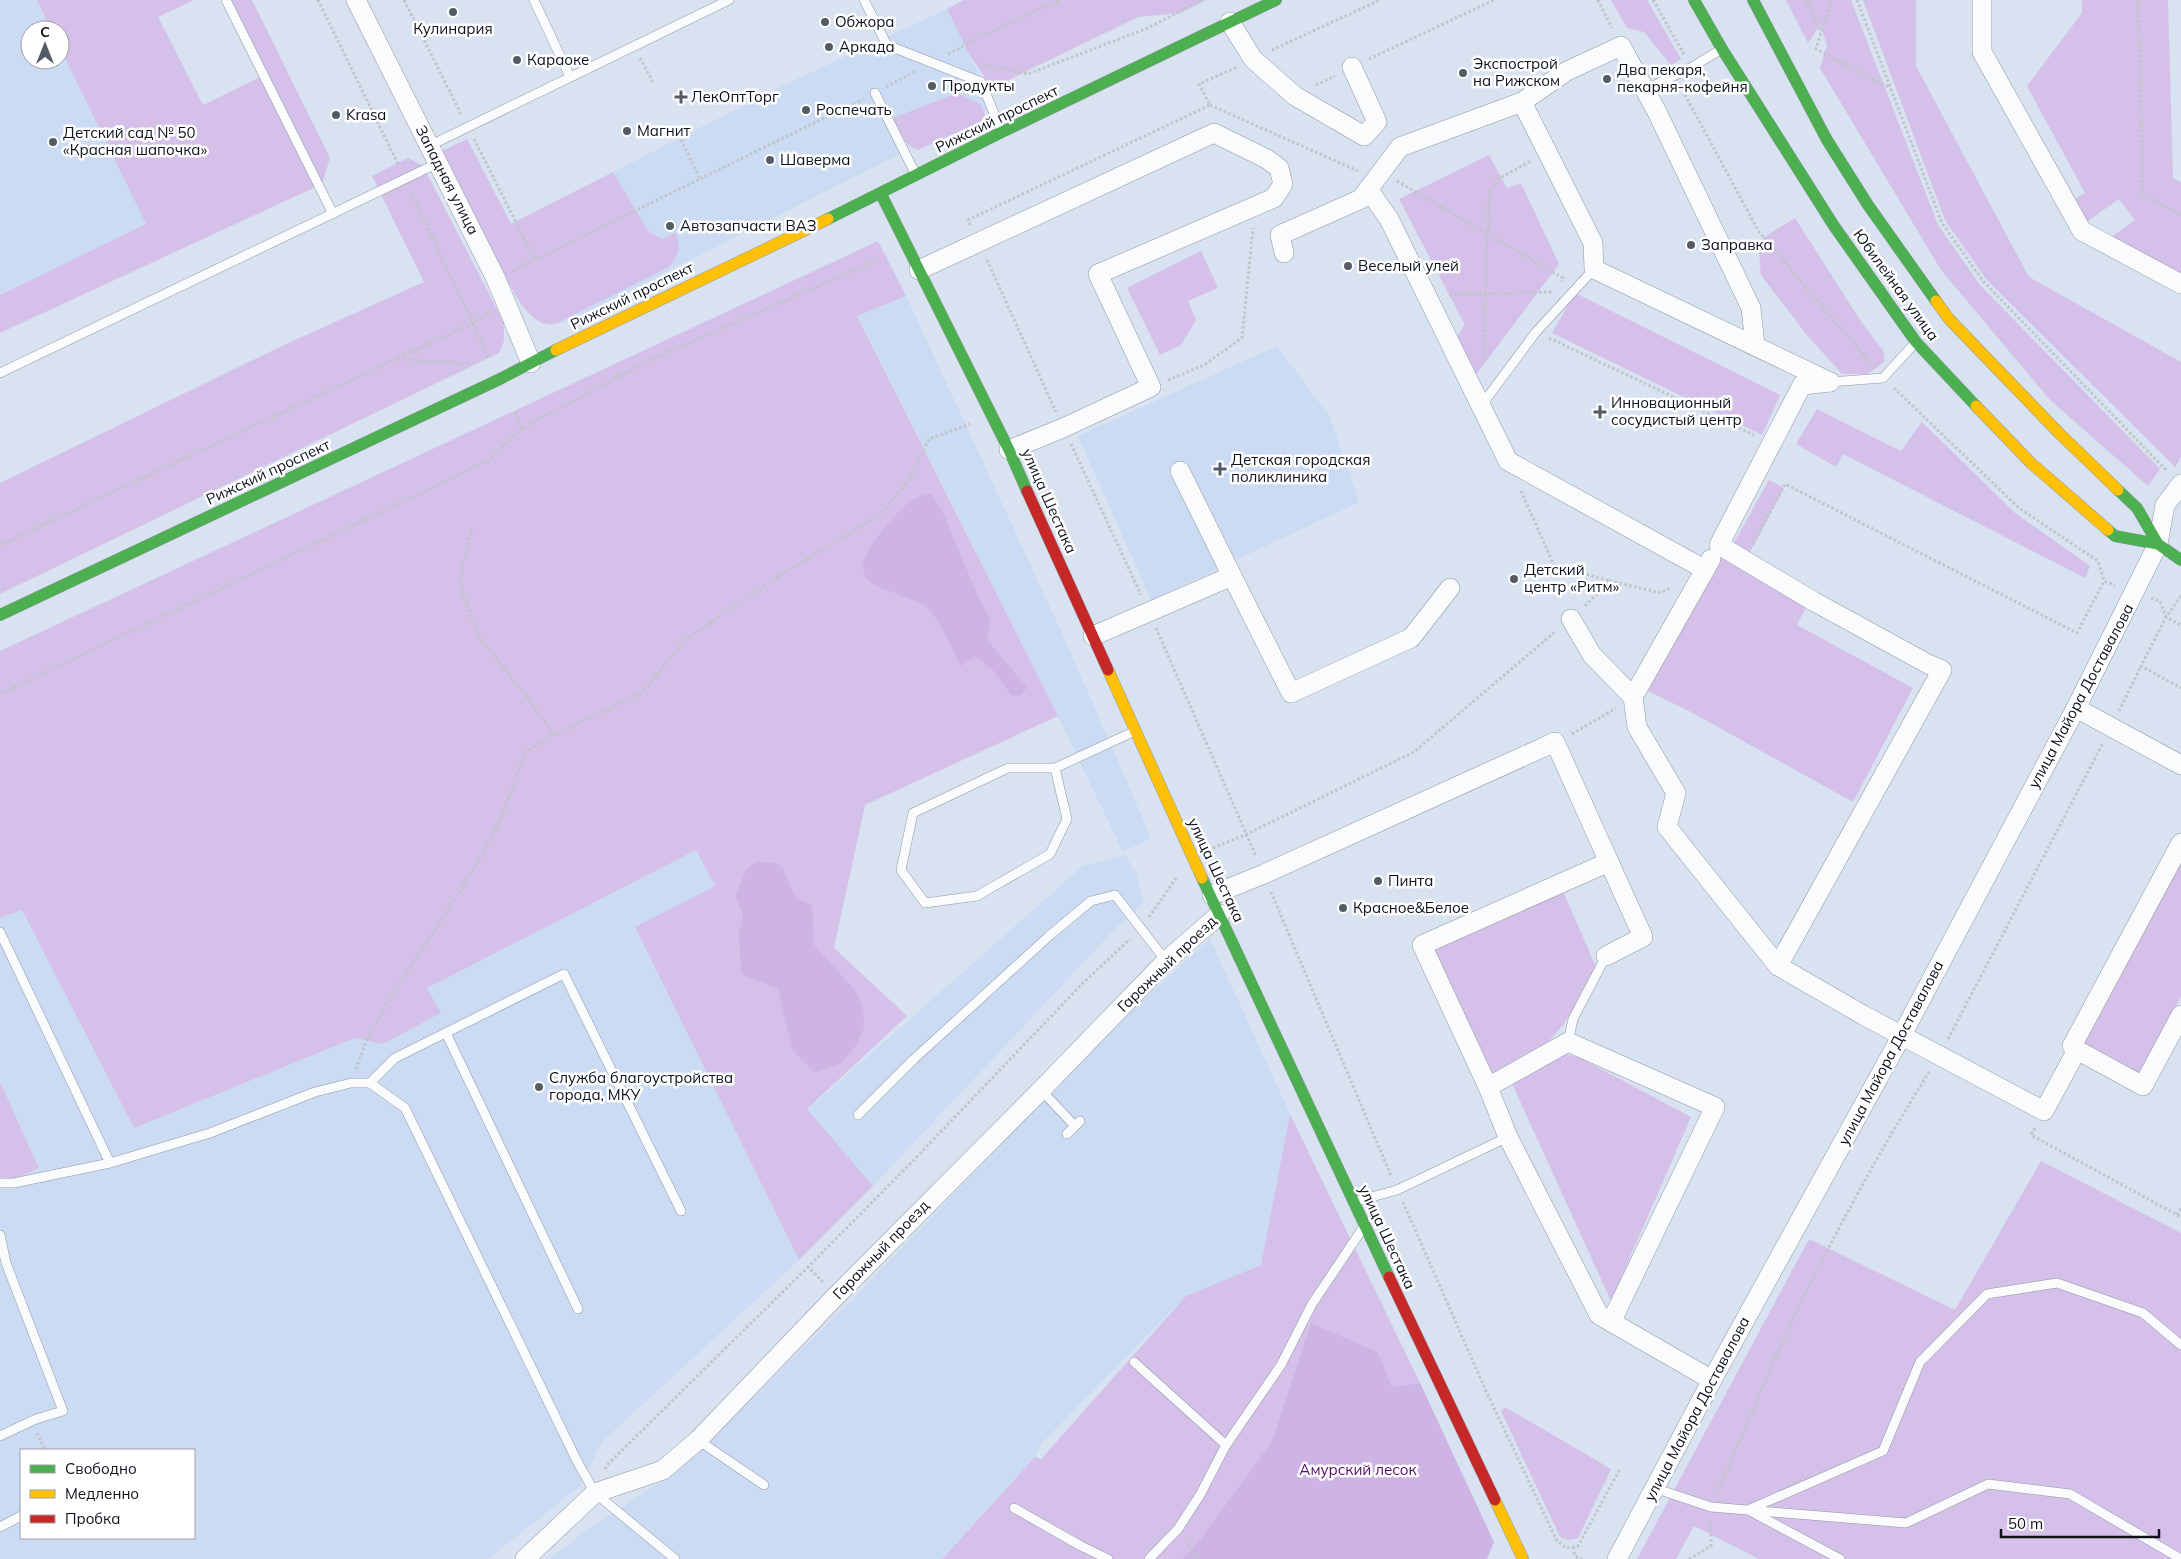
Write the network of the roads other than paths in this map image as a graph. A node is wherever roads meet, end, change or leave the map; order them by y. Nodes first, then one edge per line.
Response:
1 (226, 0) edge
2 (356, 0) edge
3 (534, 0) edge
4 (730, 0) edge
5 (864, 0) edge
6 (1276, 0) edge
7 (1694, 0) edge
8 (1753, 0) edge
9 (1982, 0) edge
10 (1230, 22) junction
11 (1722, 49) junction
12 (1352, 67) road end
13 (570, 77) junction
14 (1645, 90) junction
15 (875, 92) road end
16 (1522, 102) junction
17 (1002, 132) junction
18 (429, 146) junction
19 (438, 163) junction
20 (916, 176) junction
21 (1372, 184) junction
22 (881, 194) junction
23 (332, 214) junction
24 (1284, 253) dead end
25 (1594, 269) junction
26 (919, 270) junction
27 (2181, 284) edge
28 (1916, 342) junction
29 (1755, 345) junction
30 (531, 363) junction
31 (0, 374) edge
32 (1830, 382) junction
33 (1480, 406) junction
34 (1009, 450) junction
35 (1180, 471) dead end
36 (2181, 484) edge
37 (2158, 544) junction
38 (1719, 546) junction
39 (2181, 560) edge
40 (1704, 568) junction
41 (1232, 576) junction
42 (1450, 588) dead end
43 (0, 615) edge
44 (1571, 619) road end
45 (1093, 636) junction
46 (1633, 697) junction
47 (2076, 708) junction
48 (1137, 730) junction
49 (2181, 765) edge
50 (1055, 768) junction
51 (2181, 843) edge
52 (1609, 862) junction
53 (1212, 895) junction
54 (1220, 914) junction
55 (0, 932) edge
56 (1606, 956) joint
57 (1166, 961) junction
58 (1778, 966) junction
59 (2181, 1015) edge
60 (446, 1033) junction
61 (1902, 1035) junction
62 (1568, 1042) junction
63 (2077, 1050) junction
64 (370, 1083) junction
65 (1488, 1087) junction
66 (1041, 1090) junction
67 (858, 1115) dead end
68 (1067, 1134) dead end
69 (1508, 1137) junction
70 (110, 1163) junction
71 (0, 1183) edge
72 (1354, 1202) junction
73 (681, 1211) dead end
74 (1366, 1224) junction
75 (0, 1235) edge
76 (578, 1309) dead end
77 (1611, 1322) junction
78 (2181, 1345) edge
79 (1134, 1362) dead end
80 (1712, 1380) junction
81 (0, 1436) edge
82 (698, 1440) junction
83 (1226, 1445) junction
84 (764, 1485) dead end
85 (1654, 1488) junction
86 (595, 1493) junction
87 (1014, 1508) dead end
88 (1747, 1510) junction
89 (20, 1517) edge
90 (0, 1527) edge
91 (525, 1559) edge
92 (675, 1559) edge
93 (1108, 1559) edge
94 (1149, 1559) edge
95 (1524, 1559) edge
96 (1617, 1559) edge
97 (1840, 1559) edge
98 (2181, 1559) edge

1 - 23 lane
2 - 18 street, Западная улица
3 - 13 lane
4 - 13 lane
5 - 17 lane
6 - 10 main road, Рижский проспект
7 - 11 main road, Юбилейная улица
8 - 37 main road, Юбилейная улица
9 - 27 street
10 - 12 street
10 - 17 main road, Рижский проспект
11 - 14 lane
11 - 28 main road, Юбилейная улица
13 - 18 lane
14 - 16 street
14 - 29 street
15 - 20 lane
16 - 21 street
16 - 25 street
17 - 20 main road, Рижский проспект
18 - 19 street, Западная улица
19 - 23 lane
19 - 30 street, Западная улица
20 - 22 main road, Рижский проспект
21 - 24 street
21 - 33 street
22 - 26 main road, улица Шестака
22 - 30 main road, Рижский проспект
23 - 31 lane
25 - 29 street
25 - 33 lane
26 - 34 main road, улица Шестака
26 - 34 street
28 - 32 lane
28 - 37 main road, Юбилейная улица
29 - 32 street
30 - 43 main road, Рижский проспект
32 - 38 street
33 - 40 street
34 - 45 main road, улица Шестака
35 - 41 street
36 - 37 street, улица Майора Доставалова
37 - 39 main road, Юбилейная улица
37 - 47 street, улица Майора Доставалова
38 - 40 street
38 - 58 street
40 - 46 street
41 - 42 street
41 - 45 street
44 - 46 street
45 - 48 main road, улица Шестака
46 - 58 street
47 - 49 street
47 - 61 street, улица Майора Доставалова
48 - 50 lane
48 - 53 main road, улица Шестака
50 - 50 lane
51 - 63 street
52 - 53 street
52 - 56 street
52 - 65 street
53 - 54 main road, улица Шестака
54 - 57 street, Гаражный проезд
54 - 72 main road, улица Шестака
55 - 70 lane
56 - 62 lane
57 - 66 street, Гаражный проезд
57 - 67 lane
58 - 61 street
59 - 63 street
60 - 64 lane
60 - 73 lane
60 - 76 lane
61 - 63 street
61 - 80 street, улица Майора Доставалова
62 - 65 street
62 - 77 street
64 - 70 lane
64 - 86 lane
65 - 69 street
66 - 68 lane
66 - 82 street, Гаражный проезд
69 - 72 lane
69 - 77 street
70 - 71 lane
72 - 74 main road, улица Шестака
74 - 83 lane
74 - 95 main road, улица Шестака
75 - 81 lane
77 - 80 street
78 - 88 lane
79 - 83 lane
80 - 85 street, улица Майора Доставалова
82 - 84 lane
82 - 86 street, Гаражный проезд
83 - 94 lane
85 - 88 lane
85 - 96 street, улица Майора Доставалова
86 - 91 street, Гаражный проезд
86 - 92 lane
87 - 93 lane
88 - 97 lane
88 - 98 lane
89 - 90 lane

